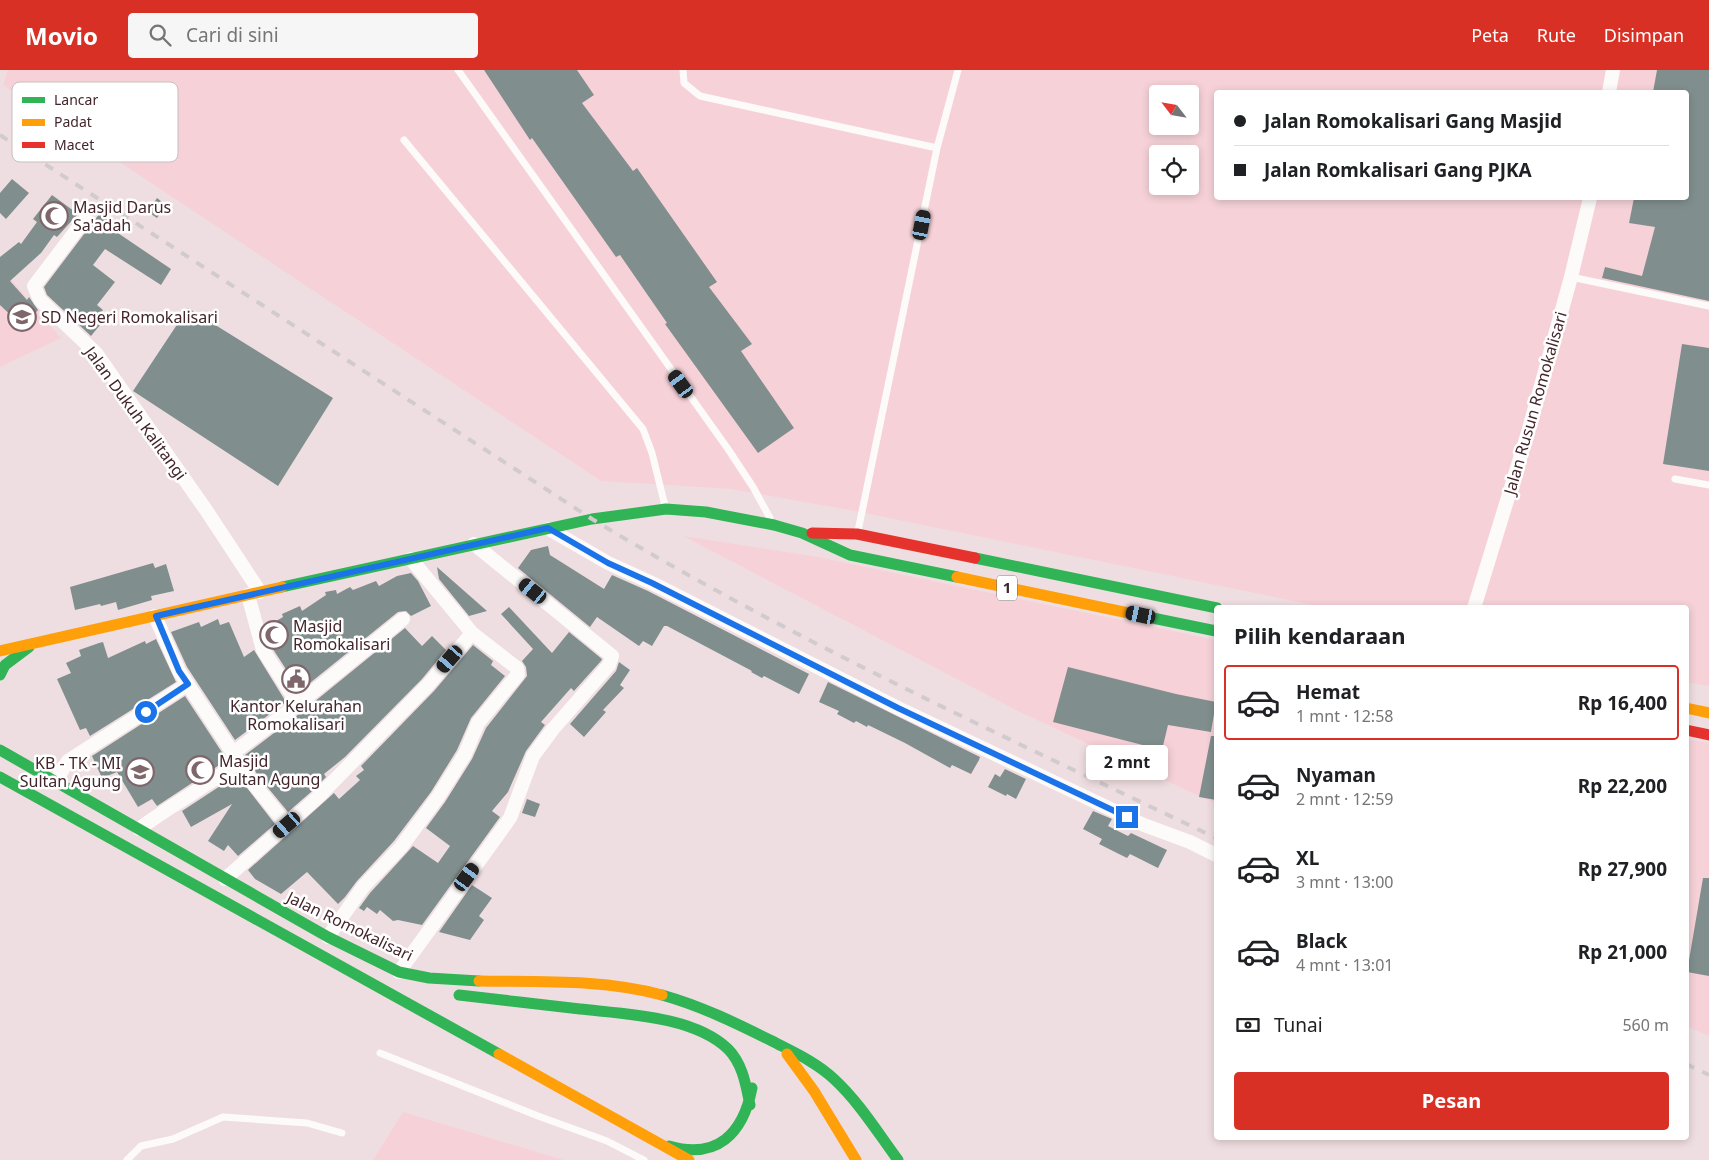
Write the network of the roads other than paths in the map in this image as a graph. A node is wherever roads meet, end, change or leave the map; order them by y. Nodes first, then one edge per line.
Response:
1 (458, 70) edge
2 (682, 70) edge
3 (958, 70) edge
4 (1613, 70) edge
5 (1609, 90) edge
6 (404, 140) dead end
7 (937, 148) junction
8 (1590, 200) edge
9 (85, 219) dead end
10 (1571, 277) junction
11 (1709, 306) edge
12 (1675, 479) dead end
13 (1709, 485) edge
14 (666, 508) junction
15 (774, 525) junction
16 (548, 528) junction
17 (802, 533) junction
18 (474, 544) junction
19 (854, 544) junction
20 (411, 559) junction
21 (254, 594) junction
22 (1475, 605) edge
23 (1214, 607) edge
24 (156, 616) junction
25 (403, 619) dead end
26 (1214, 631) edge
27 (472, 633) junction
28 (0, 639) edge
29 (35, 642) junction
30 (0, 650) edge
31 (0, 675) edge
32 (188, 684) junction
33 (298, 704) junction
34 (1689, 709) edge
35 (1709, 713) edge
36 (1689, 731) edge
37 (1709, 735) edge
38 (0, 737) edge
39 (0, 750) edge
40 (236, 757) junction
41 (13, 758) junction
42 (0, 777) edge
43 (55, 782) junction
44 (287, 825) junction
45 (139, 829) junction
46 (1214, 854) edge
47 (225, 879) junction
48 (328, 937) junction
49 (399, 972) junction
50 (723, 1017) junction
51 (782, 1048) junction
52 (380, 1053) dead end
53 (750, 1104) junction
54 (342, 1133) dead end
55 (662, 1144) junction
56 (127, 1160) edge
57 (644, 1160) edge
58 (689, 1160) edge
59 (856, 1160) edge
60 (898, 1160) edge

1 - 15 lane
2 - 7 lane
3 - 7 lane
4 - 5 street
6 - 14 lane
7 - 19 lane
8 - 10 street, Jalan Rusun Romokalisari
9 - 21 street, Jalan Dukuh Kalitangi
10 - 11 lane
10 - 22 street, Jalan Rusun Romokalisari
12 - 13 lane
14 - 15 highway, 1
14 - 16 highway, 1
15 - 17 highway, 1
16 - 18 highway, 1
16 - 46 street
17 - 19 highway, 1
17 - 19 highway, 1
18 - 20 highway, 1
18 - 49 street
19 - 23 highway, 1
19 - 26 highway, 1
20 - 21 highway, 1
20 - 27 street
21 - 24 highway, 1
21 - 33 street, Jalan Dukuh Kalitangi
24 - 29 highway, 1
24 - 32 street
25 - 33 street
27 - 44 street
27 - 48 street
28 - 29 highway, 1
29 - 30 highway, 1
29 - 31 highway
32 - 40 street
32 - 43 street
33 - 40 street
34 - 35 highway
36 - 37 highway
38 - 41 highway
39 - 41 highway, Jalan Romokalisari
40 - 44 street
40 - 45 street
41 - 43 highway, Jalan Romokalisari
42 - 55 highway
43 - 45 highway, Jalan Romokalisari
44 - 47 street
45 - 47 highway, Jalan Romokalisari
47 - 48 highway, Jalan Romokalisari
48 - 49 highway, Jalan Romokalisari
49 - 50 highway, Jalan Romokalisari
49 - 53 highway
50 - 51 highway, Jalan Romokalisari
50 - 53 highway
51 - 59 highway
51 - 60 highway, Jalan Romokalisari
52 - 57 lane
53 - 55 highway
54 - 56 lane
55 - 58 highway

